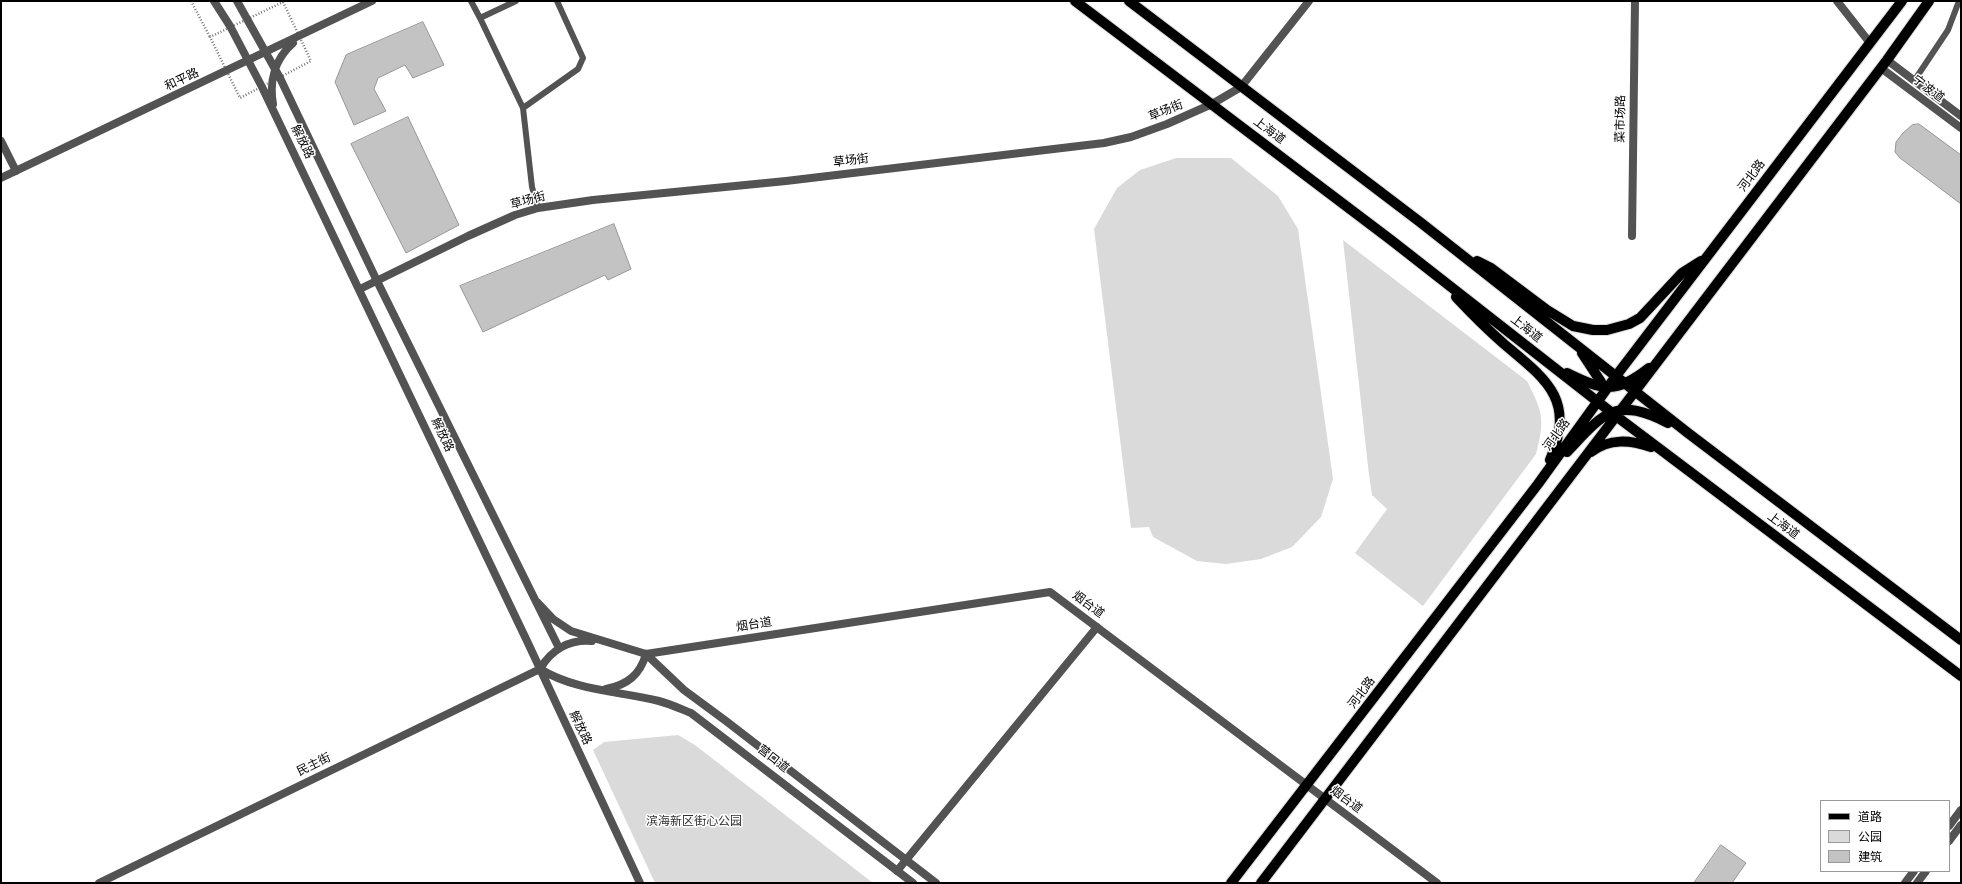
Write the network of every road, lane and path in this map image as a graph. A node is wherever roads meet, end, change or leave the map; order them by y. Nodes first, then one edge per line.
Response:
1 (191, 1) edge
2 (214, 1) edge
3 (237, 1) edge
4 (282, 1) edge
5 (286, 1) edge
6 (372, 1) edge
7 (471, 1) edge
8 (516, 1) edge
9 (556, 1) edge
10 (1075, 1) edge
11 (1129, 1) edge
12 (1309, 1) edge
13 (1635, 1) edge
14 (1837, 1) edge
15 (1902, 1) edge
16 (1929, 1) edge
17 (1959, 1) edge
18 (480, 18) junction
19 (300, 36) junction
20 (210, 37) dead end
21 (1870, 43) junction
22 (266, 52) junction
23 (249, 61) junction
24 (1884, 64) junction
25 (274, 68) junction
26 (1914, 81) junction
27 (1241, 87) junction
28 (1212, 104) junction
29 (522, 108) junction
30 (1961, 116) edge
31 (276, 117) junction
32 (1961, 128) edge
33 (1, 141) edge
34 (16, 171) junction
35 (1, 178) edge
36 (538, 208) junction
37 (1632, 236) dead end
38 (1454, 249) junction
39 (1707, 256) junction
40 (1434, 273) junction
41 (377, 281) junction
42 (360, 289) junction
43 (1571, 340) junction
44 (1667, 350) junction
45 (1548, 364) junction
46 (1616, 376) junction
47 (1626, 384) junction
48 (1605, 389) junction
49 (1635, 391) junction
50 (1610, 409) junction
51 (1600, 419) junction
52 (1688, 433) junction
53 (1664, 452) junction
54 (1583, 459) junction
55 (1538, 484) junction
56 (537, 602) junction
57 (1097, 627) junction
58 (1961, 640) edge
59 (612, 644) junction
60 (559, 648) junction
61 (646, 654) junction
62 (540, 669) junction
63 (1961, 676) edge
64 (601, 690) junction
65 (1307, 786) junction
66 (1325, 799) junction
67 (1961, 810) edge
68 (1950, 825) edge
69 (1961, 825) edge
70 (1950, 840) edge
71 (906, 860) junction
72 (897, 870) junction
73 (1913, 872) edge
74 (1925, 872) edge
75 (99, 883) edge
76 (640, 883) edge
77 (913, 883) edge
78 (936, 883) edge
79 (1232, 883) edge
80 (1261, 883) edge
81 (1437, 883) edge
82 (1905, 883) edge
83 (1917, 883) edge

1 - 20 path
2 - 23 street, 解放路
3 - 22 street, 解放路
4 - 5 path
6 - 19 street, 和平路
7 - 18 lane
8 - 18 lane
9 - 29 lane
10 - 28 main road, 上海道
11 - 27 main road, 上海道
12 - 27 street, 草场街
13 - 37 street, 菜市场路
14 - 21 street
15 - 21 main road, 河北路
16 - 24 main road, 河北路
17 - 26 lane
18 - 29 lane
19 - 22 street, 和平路
19 - 25 street
21 - 39 main road, 河北路
22 - 23 street, 和平路
22 - 25 street, 解放路
23 - 31 street, 解放路
23 - 34 street, 和平路
24 - 26 street, 宁波道
24 - 32 street, 宁波道
24 - 44 main road, 河北路
25 - 31 street
25 - 41 street, 解放路
26 - 30 street, 宁波道
27 - 28 street, 草场街
27 - 38 main road, 上海道
28 - 36 street, 草场街
28 - 40 main road, 上海道
29 - 36 lane
31 - 42 street, 解放路
33 - 34 street
34 - 35 street, 和平路
36 - 41 street, 草场街
38 - 39 main road
38 - 43 main road, 上海道
39 - 46 main road, 河北路
40 - 45 main road, 上海道
40 - 55 main road
41 - 42 street, 草场街
41 - 56 street, 解放路
42 - 62 street, 解放路
43 - 46 main road, 上海道
43 - 48 main road
44 - 47 main road
44 - 49 main road, 河北路
45 - 48 main road
45 - 50 main road, 上海道
46 - 47 main road, 上海道
46 - 48 main road, 河北路
47 - 48 main road
47 - 49 main road, 上海道
48 - 50 main road, 河北路
49 - 50 main road, 河北路
49 - 52 main road, 上海道
50 - 51 main road
50 - 52 main road
50 - 53 main road, 上海道
50 - 54 main road, 河北路
50 - 55 main road, 河北路
51 - 54 main road
51 - 55 main road
52 - 58 main road, 上海道
53 - 54 main road
53 - 63 main road, 上海道
54 - 66 main road, 河北路
55 - 65 main road, 河北路
56 - 59 street
56 - 60 street, 解放路
57 - 61 street, 烟台道
57 - 65 street, 烟台道
57 - 71 street
59 - 60 street
59 - 61 street
60 - 62 street
61 - 64 street
61 - 71 street, 营口道
62 - 64 street, 营口道
62 - 75 street, 民主街
62 - 76 street, 解放路
64 - 72 street, 营口道
65 - 66 street, 烟台道
65 - 79 main road, 河北路
66 - 80 main road, 河北路
66 - 81 street, 烟台道
67 - 68 street
69 - 70 street
71 - 72 street
71 - 78 street, 营口道
72 - 77 street, 营口道
73 - 82 street
74 - 83 street

